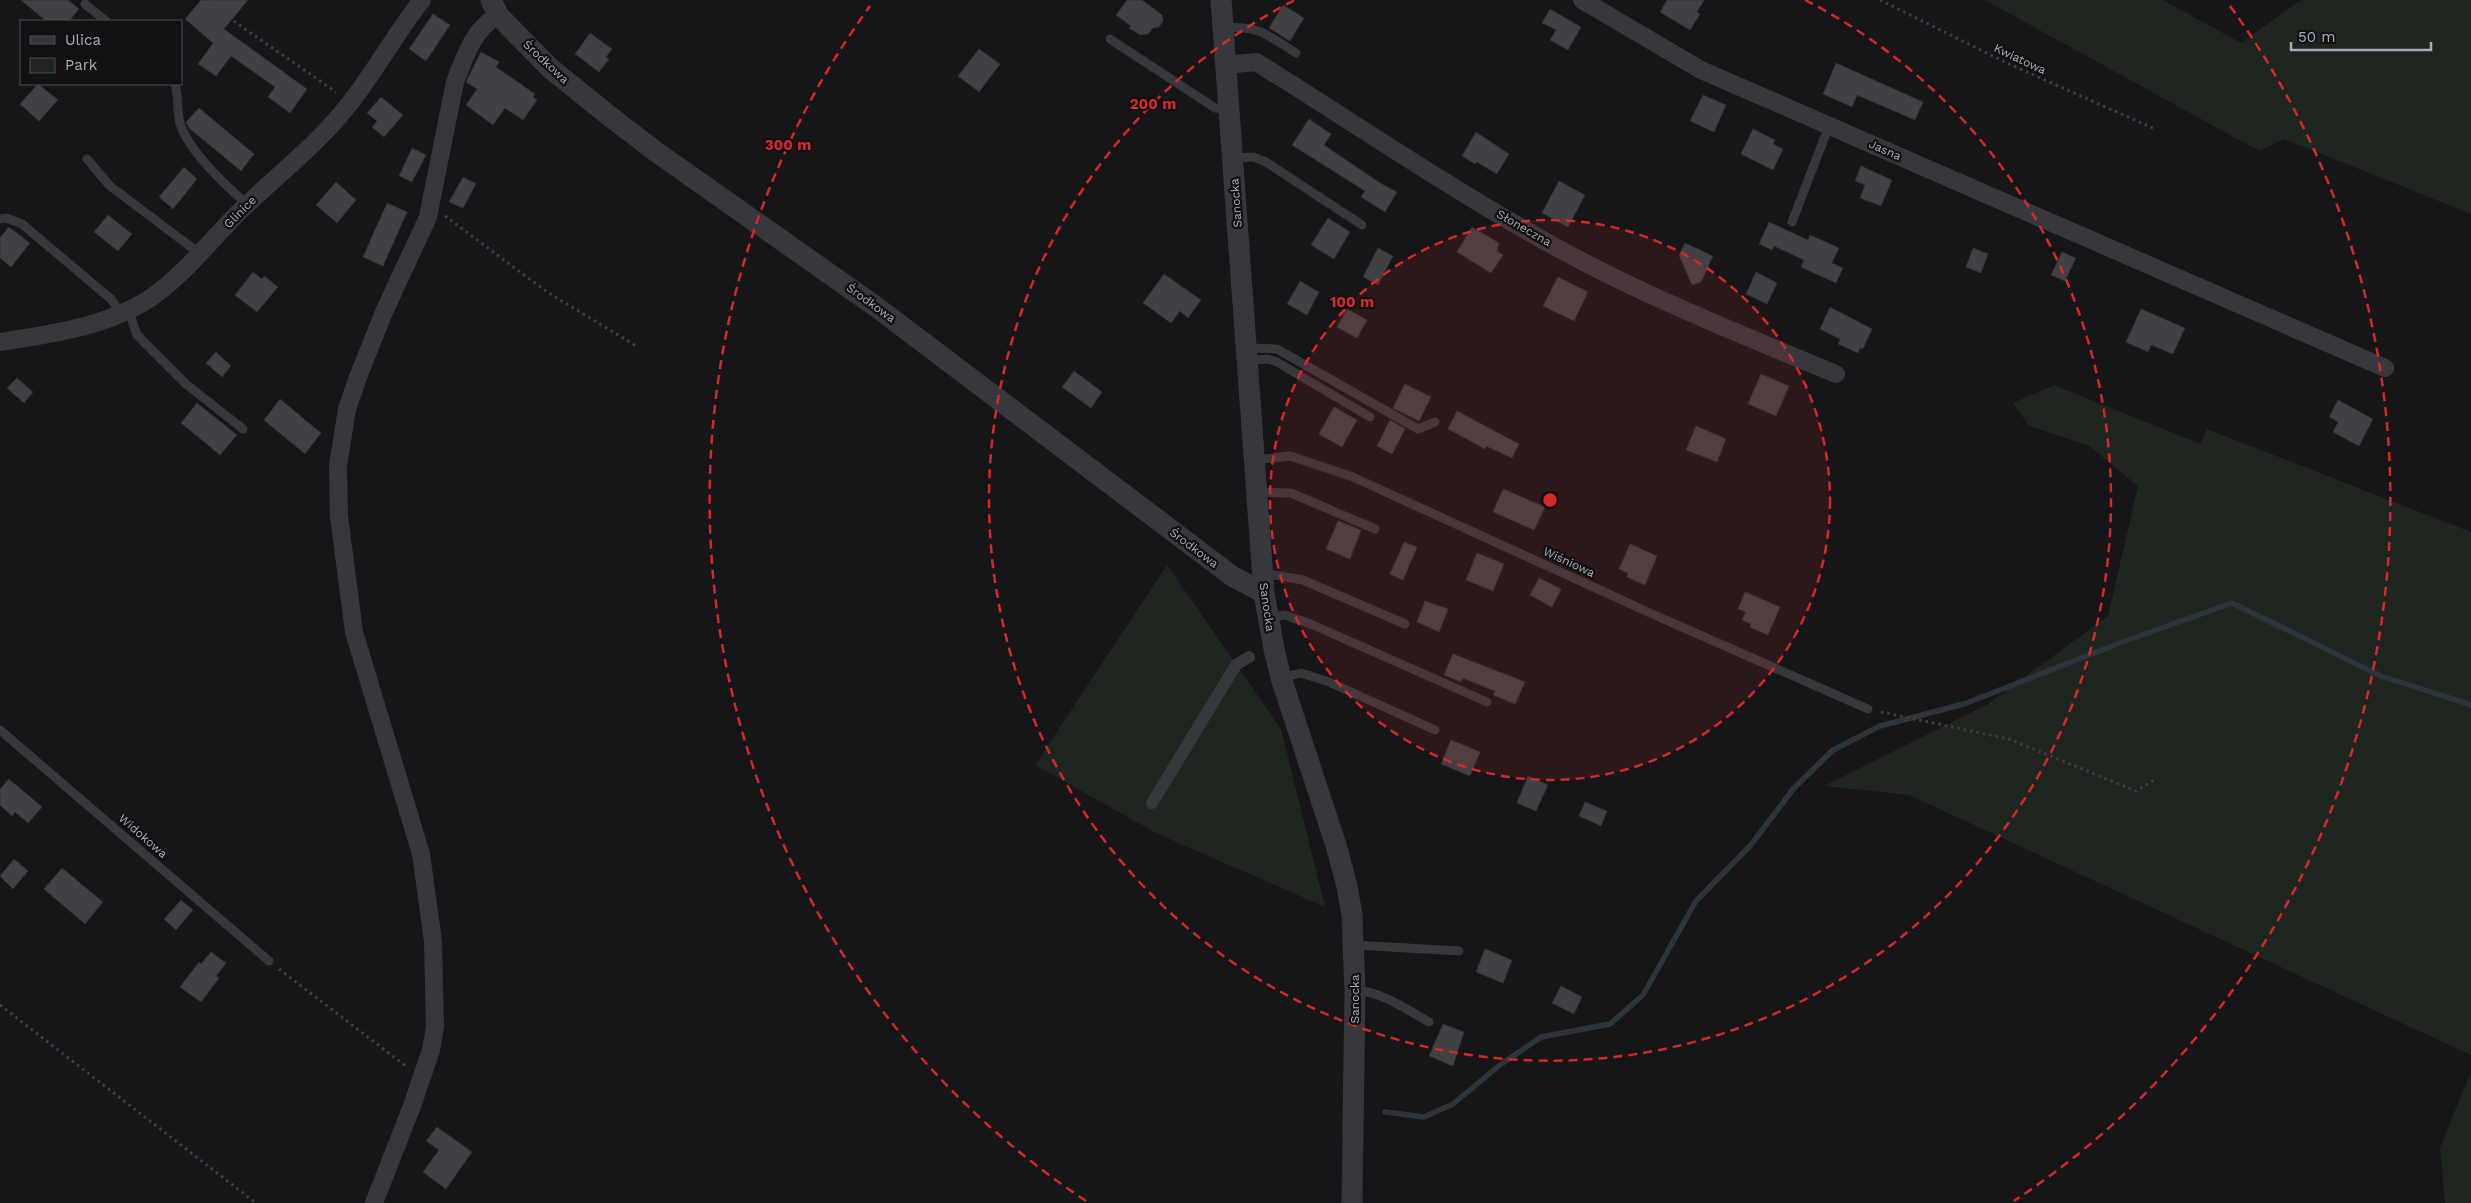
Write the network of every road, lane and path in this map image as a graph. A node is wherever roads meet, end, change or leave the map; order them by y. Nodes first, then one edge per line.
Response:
1 (209, 0) edge
2 (1221, 0) edge
3 (1582, 0) edge
4 (1880, 0) edge
5 (419, 1) edge
6 (86, 4) dead end
7 (494, 7) edge
8 (105, 20) edge
9 (1223, 28) junction
10 (1110, 40) dead end
11 (1296, 53) dead end
12 (1225, 65) junction
13 (175, 85) edge
14 (351, 102) junction
15 (1229, 109) junction
16 (1829, 126) junction
17 (2155, 129) dead end
18 (1232, 158) junction
19 (87, 159) dead end
20 (247, 204) junction
21 (431, 205) junction
22 (0, 219) edge
23 (1792, 222) dead end
24 (1362, 225) dead end
25 (199, 253) junction
26 (124, 310) junction
27 (0, 342) edge
28 (638, 346) dead end
29 (1247, 354) junction
30 (2385, 368) dead end
31 (1836, 374) dead end
32 (1370, 417) dead end
33 (1435, 422) dead end
34 (243, 429) dead end
35 (1255, 460) junction
36 (1257, 492) junction
37 (1375, 529) dead end
38 (1264, 583) junction
39 (1268, 618) junction
40 (1405, 624) dead end
41 (1249, 657) dead end
42 (1281, 678) junction
43 (1487, 702) dead end
44 (1868, 709) joint
45 (0, 730) edge
46 (1435, 730) dead end
47 (2157, 778) dead end
48 (1152, 803) dead end
49 (1354, 944) junction
50 (1459, 951) dead end
51 (269, 961) joint
52 (1355, 990) junction
53 (0, 1005) edge
54 (1429, 1022) dead end
55 (422, 1078) junction
56 (256, 1203) edge
57 (374, 1203) edge
58 (1352, 1203) edge

1 - 14 path
2 - 9 street, Sanocka
3 - 16 street, Jasna
4 - 17 path, Kwiatowa
5 - 14 street, Glinice
6 - 8 lane
7 - 21 street
7 - 38 street, Środkowa
9 - 11 lane
9 - 12 street, Sanocka
10 - 15 lane
12 - 15 street, Sanocka
12 - 31 street, Słoneczna
13 - 20 lane
14 - 20 street, Glinice
15 - 18 street, Sanocka
16 - 23 lane
16 - 30 street, Jasna
18 - 24 lane
18 - 29 street, Sanocka
19 - 25 lane
20 - 25 street, Glinice
21 - 28 path
21 - 55 street
22 - 26 lane
25 - 26 street, Glinice
26 - 27 street, Glinice
26 - 34 lane
29 - 32 lane
29 - 33 lane
29 - 35 street, Sanocka
35 - 36 street, Sanocka
35 - 44 lane, Wiśniowa
36 - 37 lane
36 - 38 street, Sanocka
38 - 39 street, Sanocka
38 - 40 lane
39 - 42 street, Sanocka
39 - 43 lane
41 - 48 street
42 - 46 lane
42 - 49 street, Sanocka
44 - 47 path
45 - 51 lane, Widokowa
49 - 50 lane
49 - 52 street, Sanocka
51 - 55 path
52 - 54 lane
52 - 58 street, Sanocka
53 - 56 path
55 - 57 street

